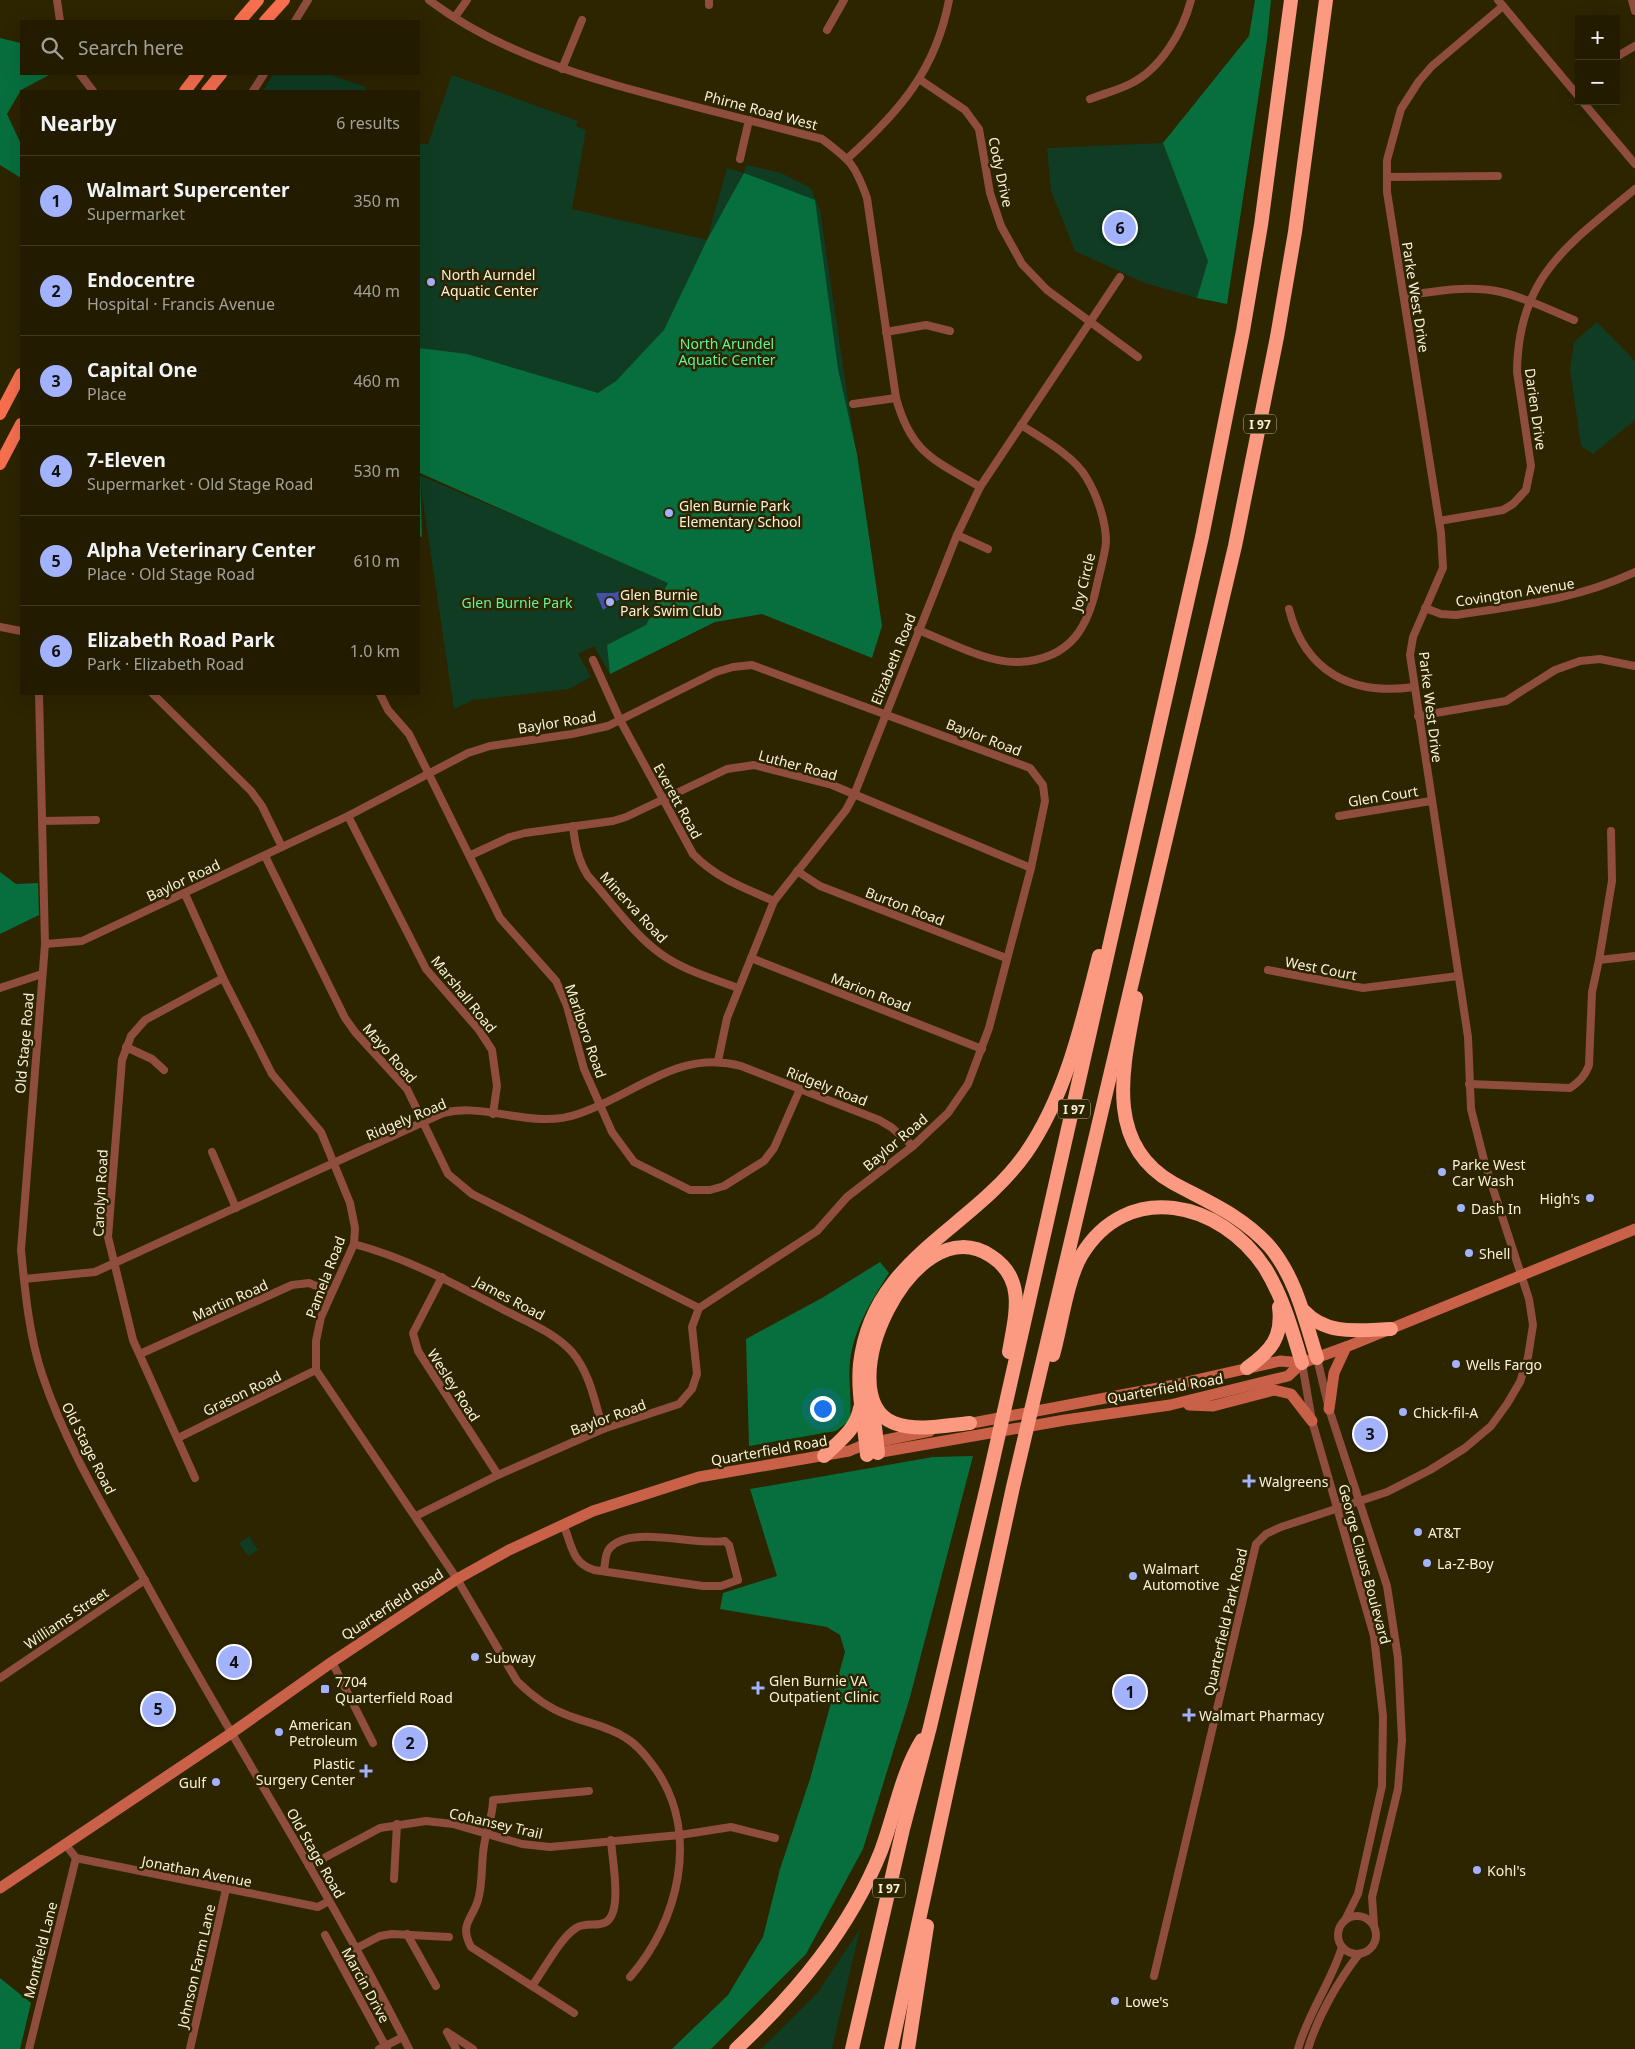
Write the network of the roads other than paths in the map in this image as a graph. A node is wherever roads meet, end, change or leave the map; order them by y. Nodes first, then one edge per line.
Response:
1 (57, 0) edge
2 (258, 0) edge
3 (284, 0) edge
4 (307, 0) edge
5 (429, 0) edge
6 (467, 0) edge
7 (844, 0) edge
8 (949, 0) edge
9 (1191, 0) edge
10 (1291, 0) edge
11 (1326, 0) edge
12 (1632, 0) edge
13 (1501, 3) edge
14 (1635, 11) edge
15 (455, 18) junction
16 (60, 20) edge
17 (241, 20) edge
18 (266, 20) edge
19 (296, 20) edge
20 (582, 20) dead end
21 (827, 30) dead end
22 (1635, 46) edge
23 (1620, 55) edge
24 (562, 69) junction
25 (81, 75) edge
26 (197, 75) edge
27 (220, 75) edge
28 (263, 75) edge
29 (919, 79) junction
30 (92, 90) edge
31 (186, 90) edge
32 (208, 90) edge
33 (254, 90) edge
34 (1575, 90) edge
35 (1090, 99) dead end
36 (1585, 105) edge
37 (749, 120) junction
38 (848, 158) junction
39 (740, 159) dead end
40 (1635, 164) edge
41 (1498, 176) dead end
42 (1387, 177) junction
43 (1635, 189) edge
44 (1120, 277) dead end
45 (1404, 296) junction
46 (1529, 302) junction
47 (1574, 320) dead end
48 (1091, 322) junction
49 (950, 331) dead end
50 (886, 332) junction
51 (1138, 357) dead end
52 (20, 376) edge
53 (896, 398) junction
54 (853, 404) dead end
55 (0, 414) edge
56 (1021, 425) junction
57 (20, 426) edge
58 (0, 464) edge
59 (980, 487) junction
60 (1439, 522) junction
61 (956, 535) junction
62 (988, 549) dead end
63 (1635, 572) edge
64 (1426, 608) junction
65 (1289, 609) dead end
66 (0, 627) edge
67 (20, 630) edge
68 (918, 630) junction
69 (593, 660) dead end
70 (1635, 666) edge
71 (1414, 687) junction
72 (39, 695) edge
73 (154, 695) edge
74 (380, 695) edge
75 (886, 713) junction
76 (1418, 716) junction
77 (620, 720) junction
78 (1156, 735) junction
79 (428, 773) junction
80 (854, 795) junction
81 (662, 800) junction
82 (1431, 801) junction
83 (348, 816) junction
84 (1339, 816) dead end
85 (96, 820) dead end
86 (44, 821) junction
87 (573, 826) junction
88 (1612, 831) dead end
89 (1165, 842) junction
90 (282, 847) junction
91 (471, 855) junction
92 (265, 856) junction
93 (1031, 868) junction
94 (797, 871) junction
95 (185, 894) junction
96 (774, 901) junction
97 (45, 944) junction
98 (1635, 956) edge
99 (751, 958) junction
100 (1006, 958) junction
101 (1599, 960) junction
102 (1268, 970) dead end
103 (42, 974) junction
104 (1458, 976) junction
105 (223, 978) junction
106 (0, 988) edge
107 (738, 988) junction
108 (126, 1047) junction
109 (982, 1049) junction
110 (718, 1061) junction
111 (164, 1070) dead end
112 (1469, 1084) junction
113 (800, 1089) junction
114 (600, 1105) junction
115 (493, 1114) junction
116 (423, 1123) junction
117 (913, 1146) junction
118 (212, 1152) dead end
119 (334, 1164) junction
120 (236, 1208) junction
121 (1635, 1229) edge
122 (354, 1244) junction
123 (116, 1264) junction
124 (1521, 1276) junction
125 (442, 1277) junction
126 (24, 1279) junction
127 (1277, 1289) junction
128 (331, 1292) junction
129 (699, 1308) junction
130 (1301, 1308) junction
131 (1391, 1329) junction
132 (1346, 1347) junction
133 (140, 1354) junction
134 (1316, 1358) junction
135 (1302, 1362) junction
136 (1247, 1368) junction
137 (316, 1370) junction
138 (867, 1400) junction
139 (1170, 1405) junction
140 (1329, 1409) junction
141 (1312, 1421) junction
142 (970, 1423) junction
143 (603, 1429) junction
144 (178, 1438) junction
145 (872, 1448) junction
146 (824, 1456) junction
147 (498, 1475) junction
148 (195, 1478) dead end
149 (988, 1482) junction
150 (1013, 1487) junction
151 (1361, 1502) junction
152 (1338, 1508) junction
153 (416, 1516) junction
154 (563, 1524) junction
155 (604, 1571) junction
156 (457, 1579) junction
157 (145, 1580) junction
158 (332, 1662) junction
159 (0, 1678) edge
160 (970, 1685) junction
161 (930, 1727) junction
162 (230, 1734) junction
163 (373, 1743) dead end
164 (589, 1791) dead end
165 (397, 1824) junction
166 (487, 1835) junction
167 (680, 1835) junction
168 (775, 1838) dead end
169 (611, 1840) junction
170 (66, 1844) junction
171 (76, 1858) junction
172 (309, 1866) junction
173 (394, 1879) dead end
174 (0, 1888) edge
175 (226, 1889) junction
176 (329, 1901) junction
177 (1345, 1920) junction
178 (1374, 1925) junction
179 (408, 1934) junction
180 (325, 1935) dead end
181 (449, 1937) dead end
182 (1342, 1947) junction
183 (355, 1948) junction
184 (1359, 1954) junction
185 (1154, 1976) dead end
186 (630, 1977) dead end
187 (436, 1986) dead end
188 (532, 1986) junction
189 (574, 2013) dead end
190 (403, 2037) junction
191 (384, 2048) edge
192 (29, 2049) edge
193 (190, 2049) edge
194 (409, 2049) edge
195 (456, 2049) edge
196 (473, 2049) edge
197 (736, 2049) edge
198 (852, 2049) edge
199 (891, 2049) edge
200 (908, 2049) edge
201 (1298, 2049) edge
202 (1308, 2049) edge

1 - 16 street
2 - 17 main road
3 - 18 main road
4 - 19 street
5 - 15 street, Phirne Road West
6 - 15 street
7 - 21 street
8 - 29 street
9 - 35 street
10 - 78 highway, I 97
11 - 89 highway, I 97
12 - 14 street
13 - 34 street
13 - 42 street, Parke West Drive
15 - 24 street, Phirne Road West
20 - 24 street
22 - 23 street
24 - 37 street, Phirne Road West
25 - 30 street
26 - 31 main road
27 - 32 main road
28 - 33 street
29 - 38 street
29 - 48 street, Cody Drive
36 - 40 street
37 - 38 street, Phirne Road West
37 - 39 street
38 - 50 street, Phirne Road West
41 - 42 street
42 - 45 street, Parke West Drive
43 - 46 street, Darien Drive
44 - 48 street, Elizabeth Road
45 - 46 street
45 - 60 street, Parke West Drive
46 - 47 street
46 - 60 street, Darien Drive
48 - 51 street, Cody Drive
48 - 56 street, Elizabeth Road
49 - 50 street
50 - 53 street, Phirne Road West
52 - 55 main road
53 - 54 street
53 - 59 street, Phirne Road West
56 - 59 street, Elizabeth Road
56 - 68 street, Joy Circle
57 - 58 main road
59 - 61 street, Elizabeth Road
60 - 64 street, Parke West Drive
61 - 62 street
61 - 68 street, Elizabeth Road
63 - 64 street, Covington Avenue
64 - 71 street, Parke West Drive
65 - 71 street
66 - 67 street
68 - 75 street, Elizabeth Road
69 - 77 street, Everett Road
70 - 76 street
71 - 76 street, Parke West Drive
72 - 86 street, Old Stage Road
73 - 90 street
74 - 79 street, Marlboro Road
75 - 77 street, Baylor Road
75 - 80 street, Elizabeth Road
75 - 93 street, Baylor Road
76 - 82 street, Parke West Drive
77 - 79 street, Baylor Road
77 - 81 street, Everett Road
78 - 138 highway
78 - 149 highway, I 97
79 - 83 street, Baylor Road
79 - 91 street, Marlboro Road
80 - 81 street, Luther Road
80 - 93 street, Luther Road
80 - 94 street, Elizabeth Road
81 - 87 street, Luther Road
81 - 96 street, Everett Road
82 - 84 street, Glen Court
82 - 104 street, Parke West Drive
83 - 90 street, Baylor Road
83 - 115 street, Marshall Road
85 - 86 street
86 - 97 street, Old Stage Road
87 - 91 street, Luther Road
87 - 107 street, Minerva Road
88 - 101 street
89 - 130 highway
89 - 150 highway, I 97
90 - 92 street, Baylor Road
91 - 114 street, Marlboro Road
92 - 95 street, Baylor Road
92 - 116 street, Mayo Road
93 - 100 street, Baylor Road
94 - 96 street, Elizabeth Road
94 - 100 street, Burton Road
95 - 97 street, Baylor Road
95 - 105 street, Pamela Road
96 - 99 street, Elizabeth Road
97 - 103 street, Old Stage Road
98 - 101 street
99 - 107 street, Elizabeth Road
99 - 109 street, Marion Road
100 - 109 street, Baylor Road
101 - 112 street
102 - 104 street, West Court
103 - 106 street
103 - 126 street, Old Stage Road
104 - 112 street, Parke West Drive
105 - 108 street, Carolyn Road
105 - 119 street, Pamela Road
107 - 110 street, Elizabeth Road
108 - 111 street
108 - 123 street, Carolyn Road
109 - 117 street, Baylor Road
110 - 113 street, Ridgely Road
110 - 114 street, Ridgely Road
112 - 124 street, Parke West Drive
113 - 114 street, Marlboro Road
113 - 117 street, Ridgely Road
114 - 115 street, Ridgely Road
115 - 116 street, Ridgely Road
116 - 119 street, Ridgely Road
116 - 129 street, Mayo Road
117 - 129 street, Baylor Road
118 - 120 street
119 - 120 street, Ridgely Road
119 - 122 street, Pamela Road
120 - 123 street, Ridgely Road
121 - 124 main road, Quarterfield Road
122 - 125 street, James Road
122 - 128 street, Pamela Road
123 - 126 street, Ridgely Road
123 - 133 street, Carolyn Road
124 - 131 main road, Quarterfield Road
124 - 151 street, Quarterfield Park Road
125 - 143 street, James Road
125 - 147 street, Wesley Road
126 - 157 street, Old Stage Road
127 - 135 highway
127 - 136 highway
127 - 150 highway
128 - 133 street, Martin Road
128 - 137 street, Pamela Road
129 - 143 street, Baylor Road
130 - 131 highway
130 - 134 highway
131 - 132 main road, Quarterfield Road
132 - 134 main road, Quarterfield Road
132 - 140 main road
133 - 144 street, Carolyn Road
134 - 135 main road, Quarterfield Road
134 - 140 street, George Clauss Boulevard
135 - 136 main road, Quarterfield Road
135 - 139 main road, Quarterfield Road
135 - 141 street, George Clauss Boulevard
136 - 142 main road, Quarterfield Road
137 - 144 street, Grason Road
137 - 153 street
138 - 142 highway
138 - 145 highway
138 - 146 highway
138 - 149 highway
139 - 141 main road
139 - 145 main road, Quarterfield Road
140 - 151 street, George Clauss Boulevard
141 - 152 street, George Clauss Boulevard
142 - 145 main road, Quarterfield Road
143 - 147 street, Baylor Road
144 - 148 street, Carolyn Road
145 - 146 main road, Quarterfield Road
146 - 154 main road, Quarterfield Road
147 - 153 street, Baylor Road
149 - 161 highway, I 97
150 - 160 highway, I 97
151 - 152 street, Quarterfield Park Road
151 - 178 street, George Clauss Boulevard
152 - 177 street, George Clauss Boulevard
152 - 185 street, Quarterfield Park Road
153 - 156 street
154 - 155 street
154 - 156 main road, Quarterfield Road
155 - 155 street
156 - 158 main road, Quarterfield Road
156 - 167 street
157 - 159 street, Williams Street
157 - 162 street, Old Stage Road
158 - 162 main road, Quarterfield Road
158 - 163 street
160 - 199 highway, I 97
160 - 200 highway
161 - 197 highway
161 - 198 highway, I 97
162 - 170 main road, Quarterfield Road
162 - 172 street, Old Stage Road
164 - 166 street
165 - 166 street, Cohansey Trail
165 - 172 street, Cohansey Trail
165 - 173 street
166 - 169 street, Cohansey Trail
166 - 188 street
167 - 168 street, Cohansey Trail
167 - 169 street, Cohansey Trail
167 - 186 street
169 - 188 street
170 - 171 street
170 - 174 main road, Quarterfield Road
171 - 175 street, Jonathan Avenue
171 - 192 street, Montfield Lane
172 - 176 street, Old Stage Road
175 - 176 street, Jonathan Avenue
175 - 193 street, Johnson Farm Lane
176 - 183 street, Old Stage Road
177 - 178 street
177 - 182 street
178 - 184 street
179 - 181 street
179 - 183 street
179 - 187 street
180 - 191 street, Marcin Drive
182 - 184 street
182 - 201 street
183 - 190 street, Old Stage Road
184 - 202 street
188 - 189 street
190 - 191 street
190 - 194 street, Old Stage Road
195 - 196 street

